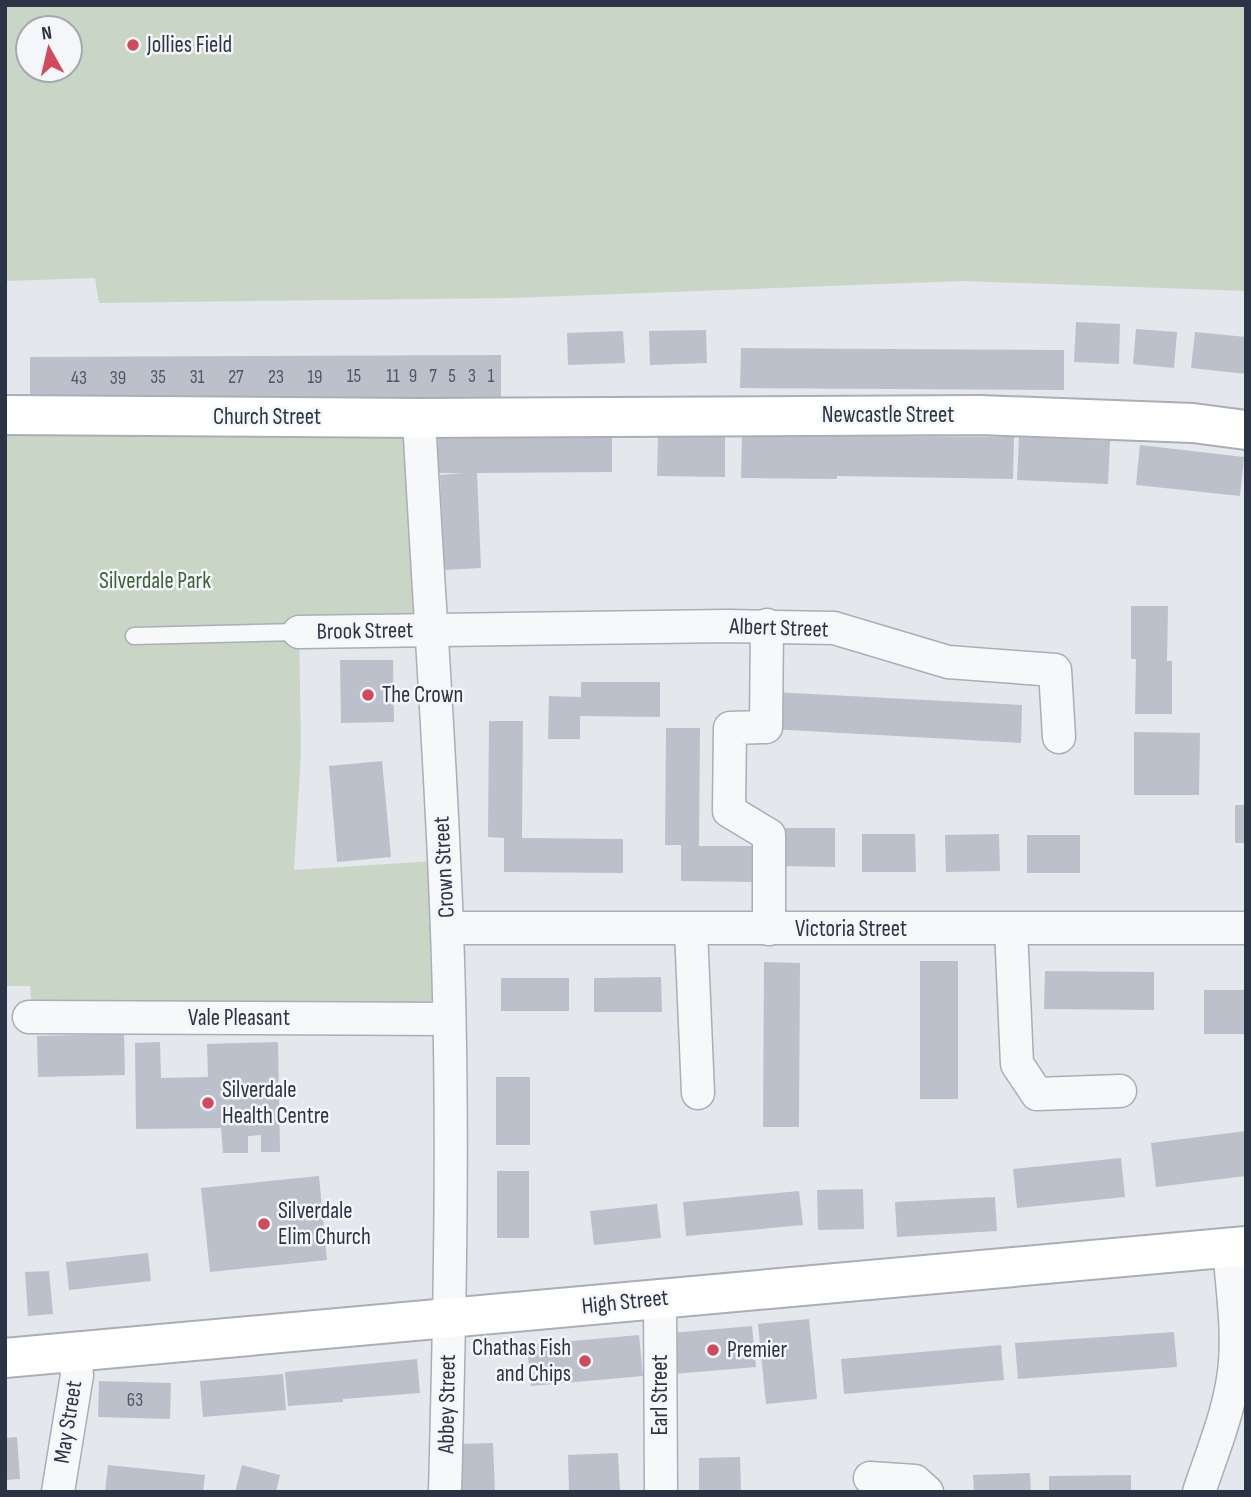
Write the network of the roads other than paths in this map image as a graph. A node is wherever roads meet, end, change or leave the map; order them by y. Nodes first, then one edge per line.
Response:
1 (5, 415) edge
2 (529, 416) joint
3 (419, 418) junction
4 (1246, 430) edge
5 (767, 625) junction
6 (431, 629) junction
7 (299, 632) joint
8 (134, 636) dead end
9 (1059, 737) dead end
10 (447, 928) junction
11 (1246, 928) edge
12 (769, 929) junction
13 (1011, 929) junction
14 (691, 930) junction
15 (29, 1017) dead end
16 (449, 1019) junction
17 (1120, 1091) dead end
18 (698, 1093) dead end
19 (1237, 1247) edge
20 (660, 1298) junction
21 (449, 1316) junction
22 (74, 1352) junction
23 (5, 1358) edge
24 (870, 1478) dead end
25 (58, 1492) edge
26 (445, 1492) edge
27 (661, 1492) edge
28 (927, 1492) edge
29 (1199, 1492) edge

1 - 3 main road, Church Street
2 - 3 main road, Church Street
2 - 4 main road, Newcastle Street
3 - 6 street, Crown Street
5 - 6 street, Albert Street
5 - 9 street, Albert Street
5 - 12 street
6 - 7 street, Brook Street
6 - 10 street, Crown Street
7 - 8 lane
10 - 14 street, Victoria Street
10 - 16 street, Crown Street
11 - 13 street, Victoria Street
12 - 13 street, Victoria Street
12 - 14 street, Victoria Street
13 - 17 street
14 - 18 street
15 - 16 street, Vale Pleasant
16 - 21 street, Crown Street
19 - 20 main road, High Street
19 - 29 street
20 - 21 main road, High Street
20 - 27 street, Earl Street
21 - 22 main road, High Street
21 - 26 street, Abbey Street
22 - 23 main road, High Street
22 - 25 street, May Street
24 - 28 street

